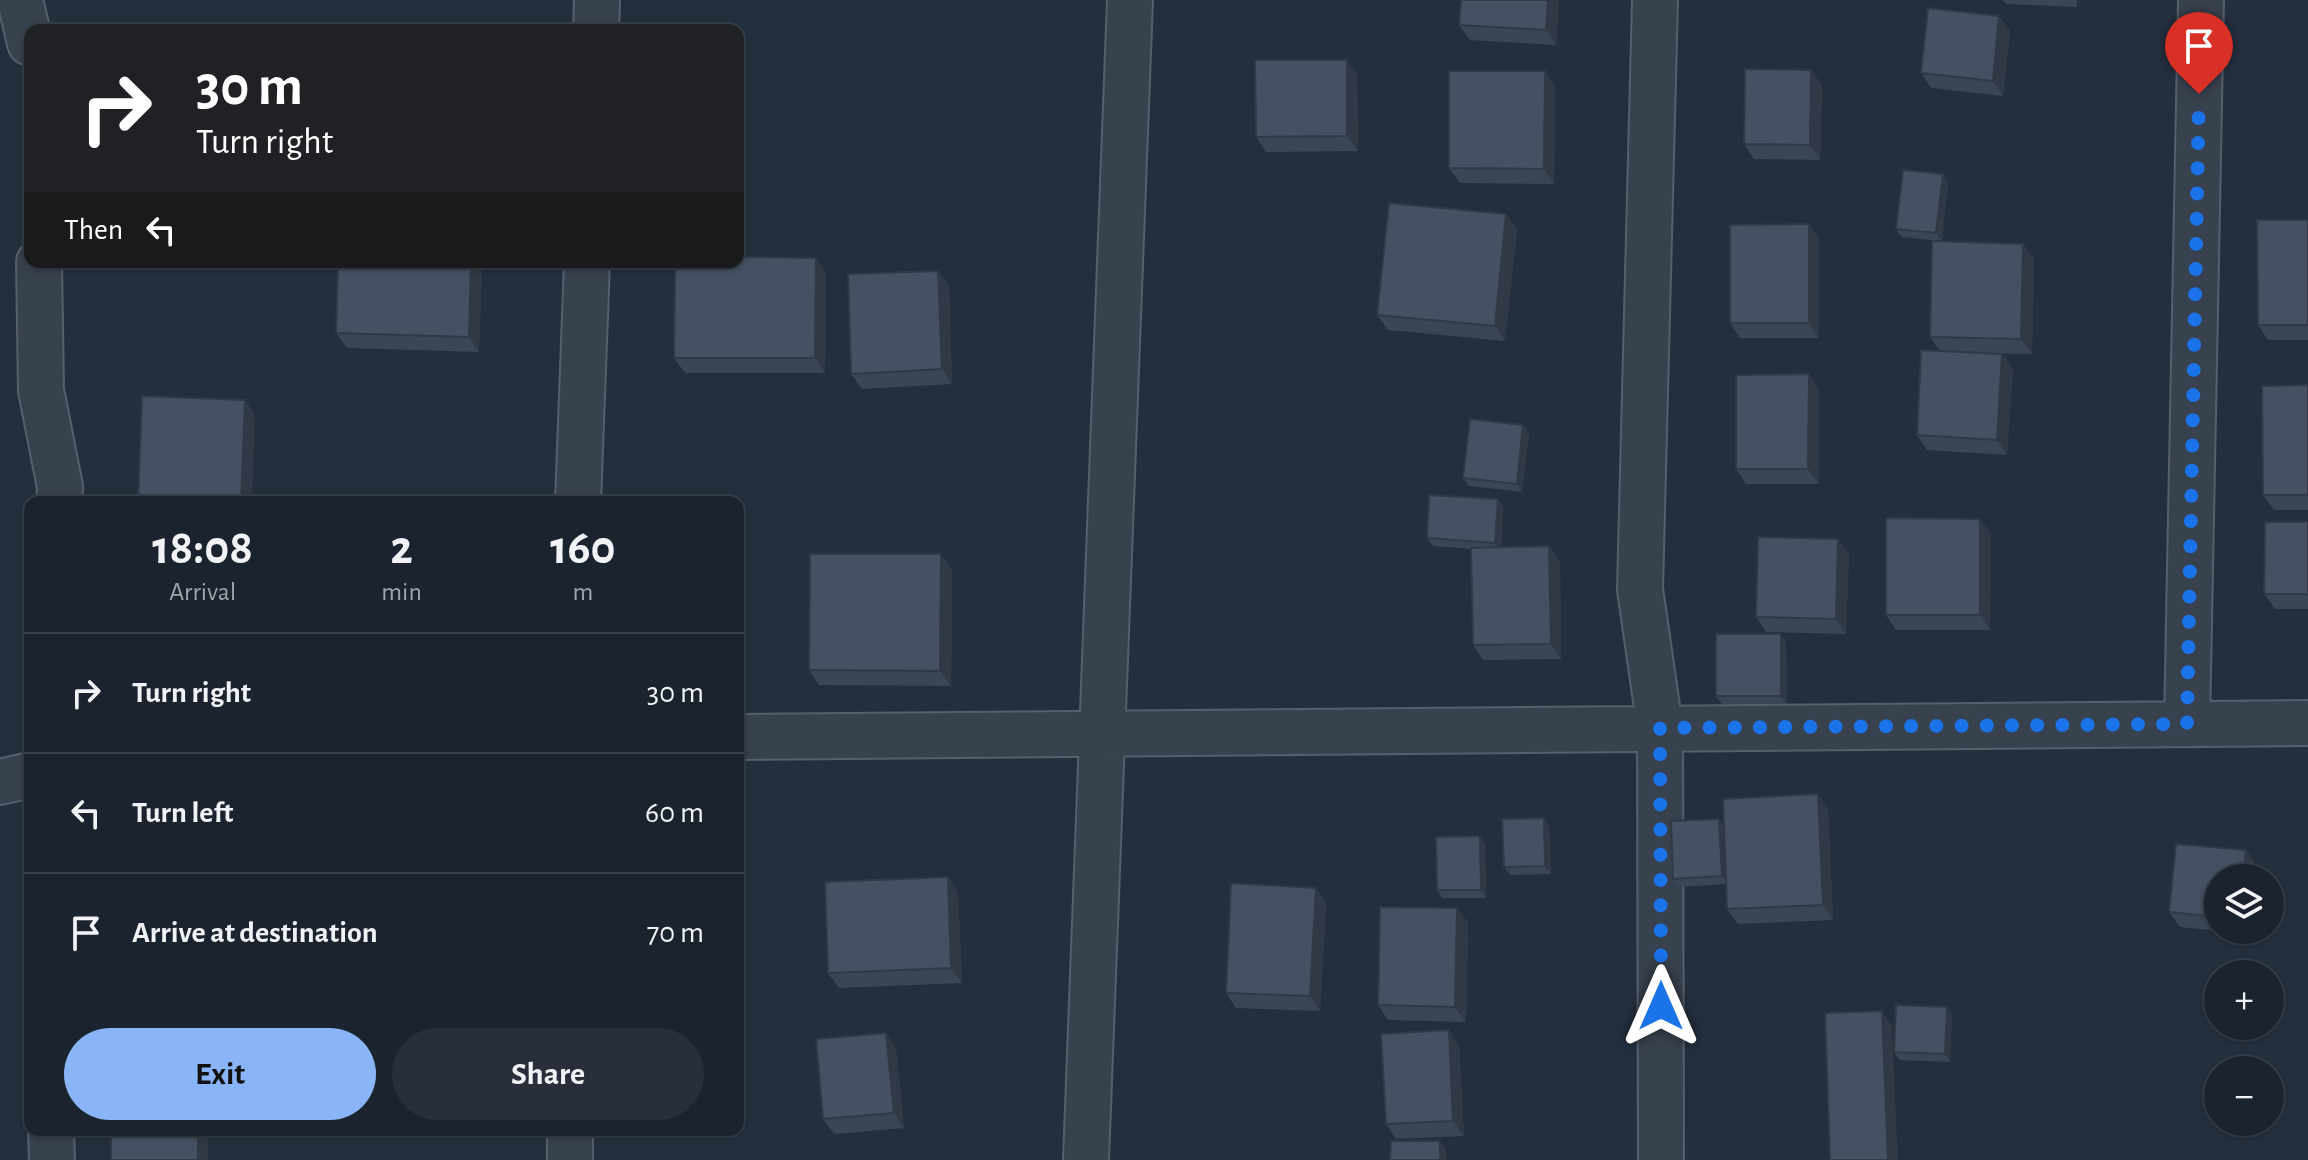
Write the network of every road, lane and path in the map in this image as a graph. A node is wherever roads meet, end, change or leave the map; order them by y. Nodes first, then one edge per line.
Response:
1 (20, 0) edge
2 (597, 0) edge
3 (1130, 0) edge
4 (1655, 0) edge
5 (2201, 0) edge
6 (26, 24) edge
7 (596, 24) edge
8 (39, 268) edge
9 (587, 268) edge
10 (59, 496) edge
11 (578, 496) edge
12 (2308, 723) edge
13 (2187, 724) junction
14 (1660, 728) junction
15 (1104, 734) junction
16 (744, 737) edge
17 (24, 776) edge
18 (0, 782) edge
19 (51, 1136) edge
20 (570, 1136) edge
21 (52, 1160) edge
22 (570, 1160) edge
23 (1086, 1160) edge
24 (1661, 1160) edge

1 - 6 street
2 - 7 street
3 - 15 street
4 - 14 street
5 - 13 street
8 - 10 street
9 - 11 street
12 - 13 street
13 - 14 street
14 - 15 street
14 - 24 street
15 - 16 street
15 - 23 street
17 - 18 street
19 - 21 street
20 - 22 street

